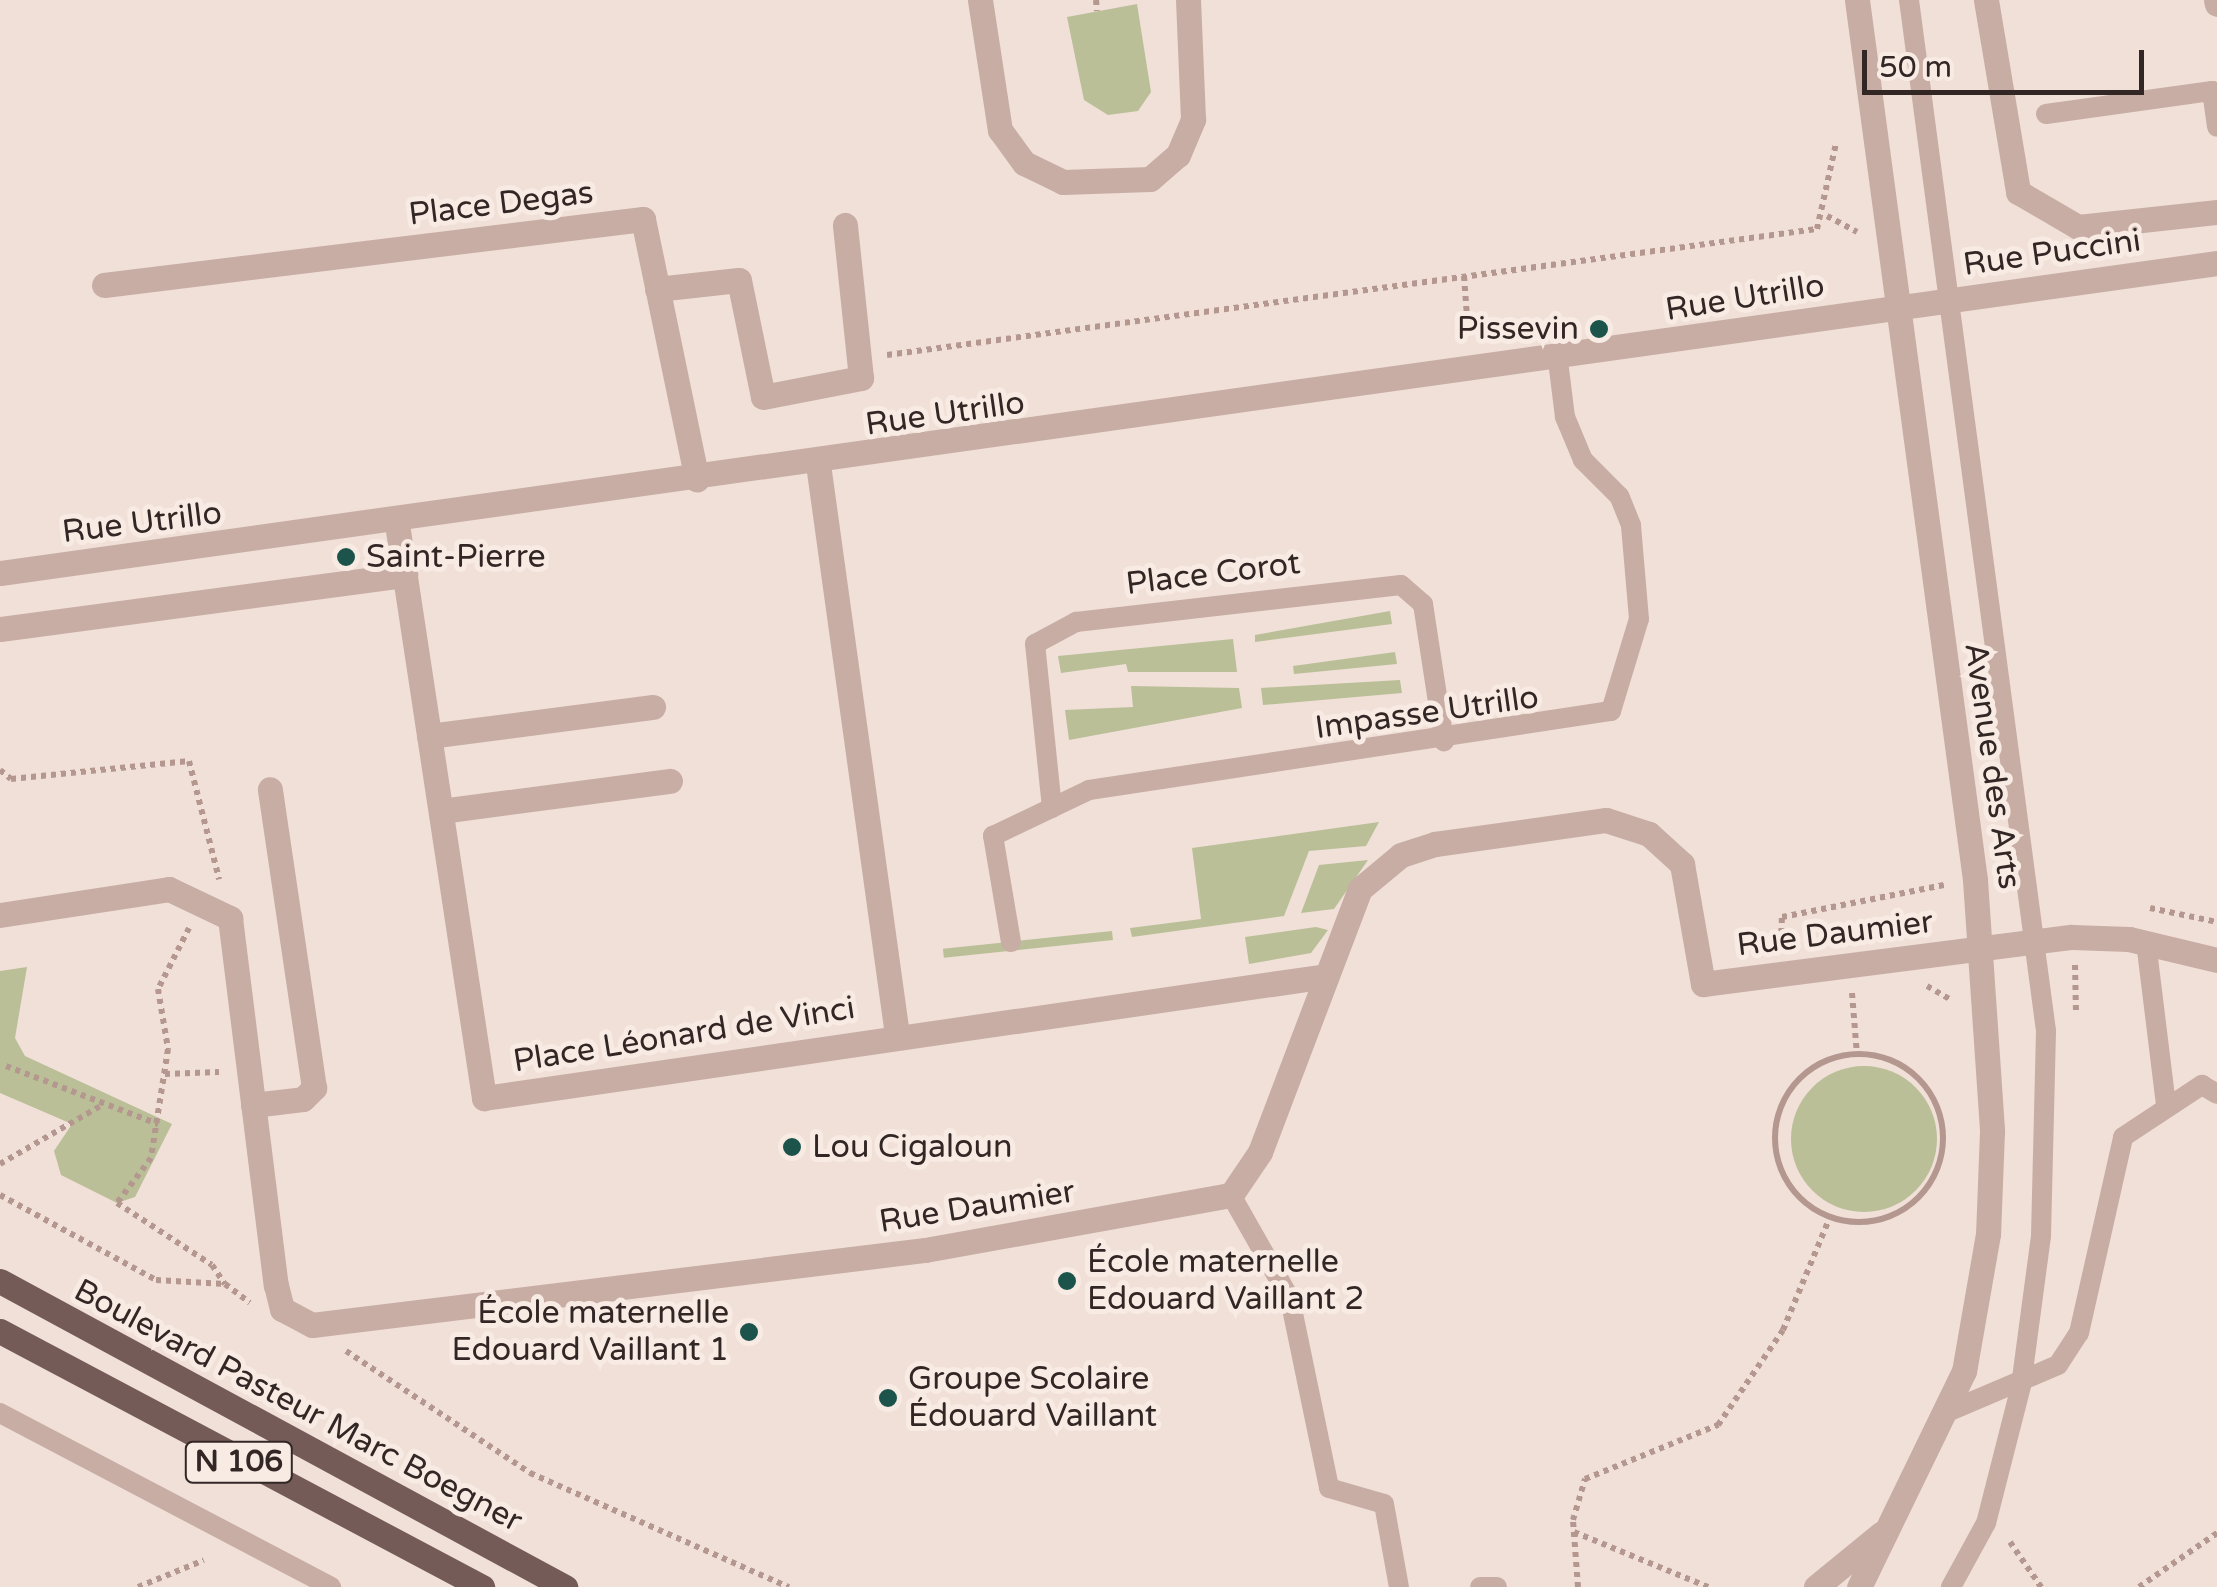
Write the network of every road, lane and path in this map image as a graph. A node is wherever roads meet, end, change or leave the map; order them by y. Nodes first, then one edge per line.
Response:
1 (980, 0) edge
2 (1096, 0) edge
3 (1188, 0) edge
4 (1856, 0) edge
5 (1910, 0) edge
6 (1986, 0) edge
7 (1097, 11) dead end
8 (2046, 114) dead end
9 (2217, 127) edge
10 (1836, 144) dead end
11 (2217, 212) edge
12 (1827, 216) junction
13 (845, 225) dead end
14 (1872, 239) dead end
15 (2217, 264) edge
16 (1464, 276) junction
17 (104, 285) dead end
18 (657, 289) junction
19 (1954, 300) junction
20 (1896, 307) junction
21 (1490, 339) dead end
22 (860, 359) junction
23 (1558, 362) junction
24 (818, 464) junction
25 (697, 478) junction
26 (397, 524) junction
27 (0, 573) edge
28 (405, 575) junction
29 (0, 629) edge
30 (653, 707) dead end
31 (429, 736) junction
32 (1444, 741) junction
33 (0, 770) edge
34 (670, 781) dead end
35 (270, 788) dead end
36 (1052, 808) junction
37 (441, 811) junction
38 (206, 900) junction
39 (1952, 900) dead end
40 (0, 916) edge
41 (2040, 940) junction
42 (1011, 942) dead end
43 (2146, 942) junction
44 (1982, 948) junction
45 (1781, 950) dead end
46 (2217, 960) edge
47 (2075, 963) dead end
48 (1326, 976) junction
49 (1907, 986) dead end
50 (1870, 990) dead end
51 (1852, 992) junction
52 (1836, 993) dead end
53 (1965, 1008) dead end
54 (2076, 1019) dead end
55 (897, 1035) junction
56 (1857, 1055) junction
57 (6, 1066) dead end
58 (249, 1070) junction
59 (165, 1074) junction
60 (2217, 1094) edge
61 (2166, 1104) junction
62 (102, 1105) junction
63 (253, 1105) junction
64 (158, 1124) junction
65 (0, 1164) edge
66 (0, 1195) edge
67 (1231, 1195) junction
68 (1830, 1217) junction
69 (0, 1281) edge
70 (225, 1284) junction
71 (254, 1307) dead end
72 (316, 1324) junction
73 (0, 1331) edge
74 (2021, 1386) junction
75 (1952, 1410) junction
76 (0, 1413) edge
77 (1890, 1526) junction
78 (1574, 1532) junction
79 (2217, 1533) edge
80 (2010, 1542) dead end
81 (204, 1560) dead end
82 (138, 1587) edge
83 (331, 1587) edge
84 (482, 1587) edge
85 (565, 1587) edge
86 (789, 1587) edge
87 (1399, 1587) edge
88 (1480, 1587) edge
89 (1497, 1587) edge
90 (1578, 1587) edge
91 (1708, 1587) edge
92 (1816, 1587) edge
93 (1859, 1587) edge
94 (1952, 1587) edge
95 (2041, 1587) edge
96 (2139, 1587) edge

1 - 3 street
2 - 7 path
4 - 20 street, Avenue des Arts
5 - 19 lane
6 - 11 street
8 - 9 lane
10 - 12 path
12 - 14 path
12 - 16 path
13 - 22 street
15 - 19 street, Rue Puccini
16 - 21 path
16 - 22 path
17 - 18 street, Place Degas
18 - 22 street
18 - 25 street, Place Degas
19 - 20 street, Rue Puccini
19 - 41 lane
20 - 23 street, Rue Utrillo
20 - 44 street, Avenue des Arts
23 - 24 street, Rue Utrillo
23 - 32 lane, Impasse Utrillo
24 - 25 street, Rue Utrillo
24 - 55 street, Place Léonard de Vinci
25 - 26 street, Rue Utrillo
26 - 27 street, Rue Utrillo
26 - 28 street, Place Léonard de Vinci
28 - 29 street
28 - 31 street, Place Léonard de Vinci
30 - 31 street
31 - 37 street, Place Léonard de Vinci
32 - 36 lane, Impasse Utrillo
32 - 36 lane, Place Corot
33 - 38 path
34 - 37 street
35 - 63 street
36 - 42 lane, Impasse Utrillo
37 - 55 street, Place Léonard de Vinci
38 - 40 street
38 - 58 street
38 - 59 path
39 - 45 path
41 - 43 street
41 - 44 street
41 - 74 lane
43 - 46 street
43 - 61 lane
44 - 48 street, Rue Daumier
44 - 75 street, Avenue des Arts
47 - 54 path
48 - 55 street
48 - 67 street, Rue Daumier
49 - 53 path
50 - 51 path
51 - 52 path
51 - 56 path
56 - 68 path
56 - 68 path
57 - 62 path
58 - 59 path
58 - 63 street
59 - 64 path
60 - 61 lane
61 - 74 lane
62 - 64 path
62 - 65 path
63 - 72 street
64 - 70 path
66 - 70 path
67 - 72 street, Rue Daumier
67 - 87 lane
68 - 78 path
69 - 85 main road, Boulevard Pasteur Marc Boegner / N 106
70 - 71 path
72 - 86 path
73 - 84 main road, N 106
74 - 75 lane
74 - 94 lane
75 - 77 street, Avenue des Arts
76 - 83 lane
77 - 92 street, Avenue des Arts
77 - 93 street, Avenue des Arts
78 - 90 path
78 - 91 path
79 - 96 path
80 - 95 path
81 - 82 path
88 - 89 lane

